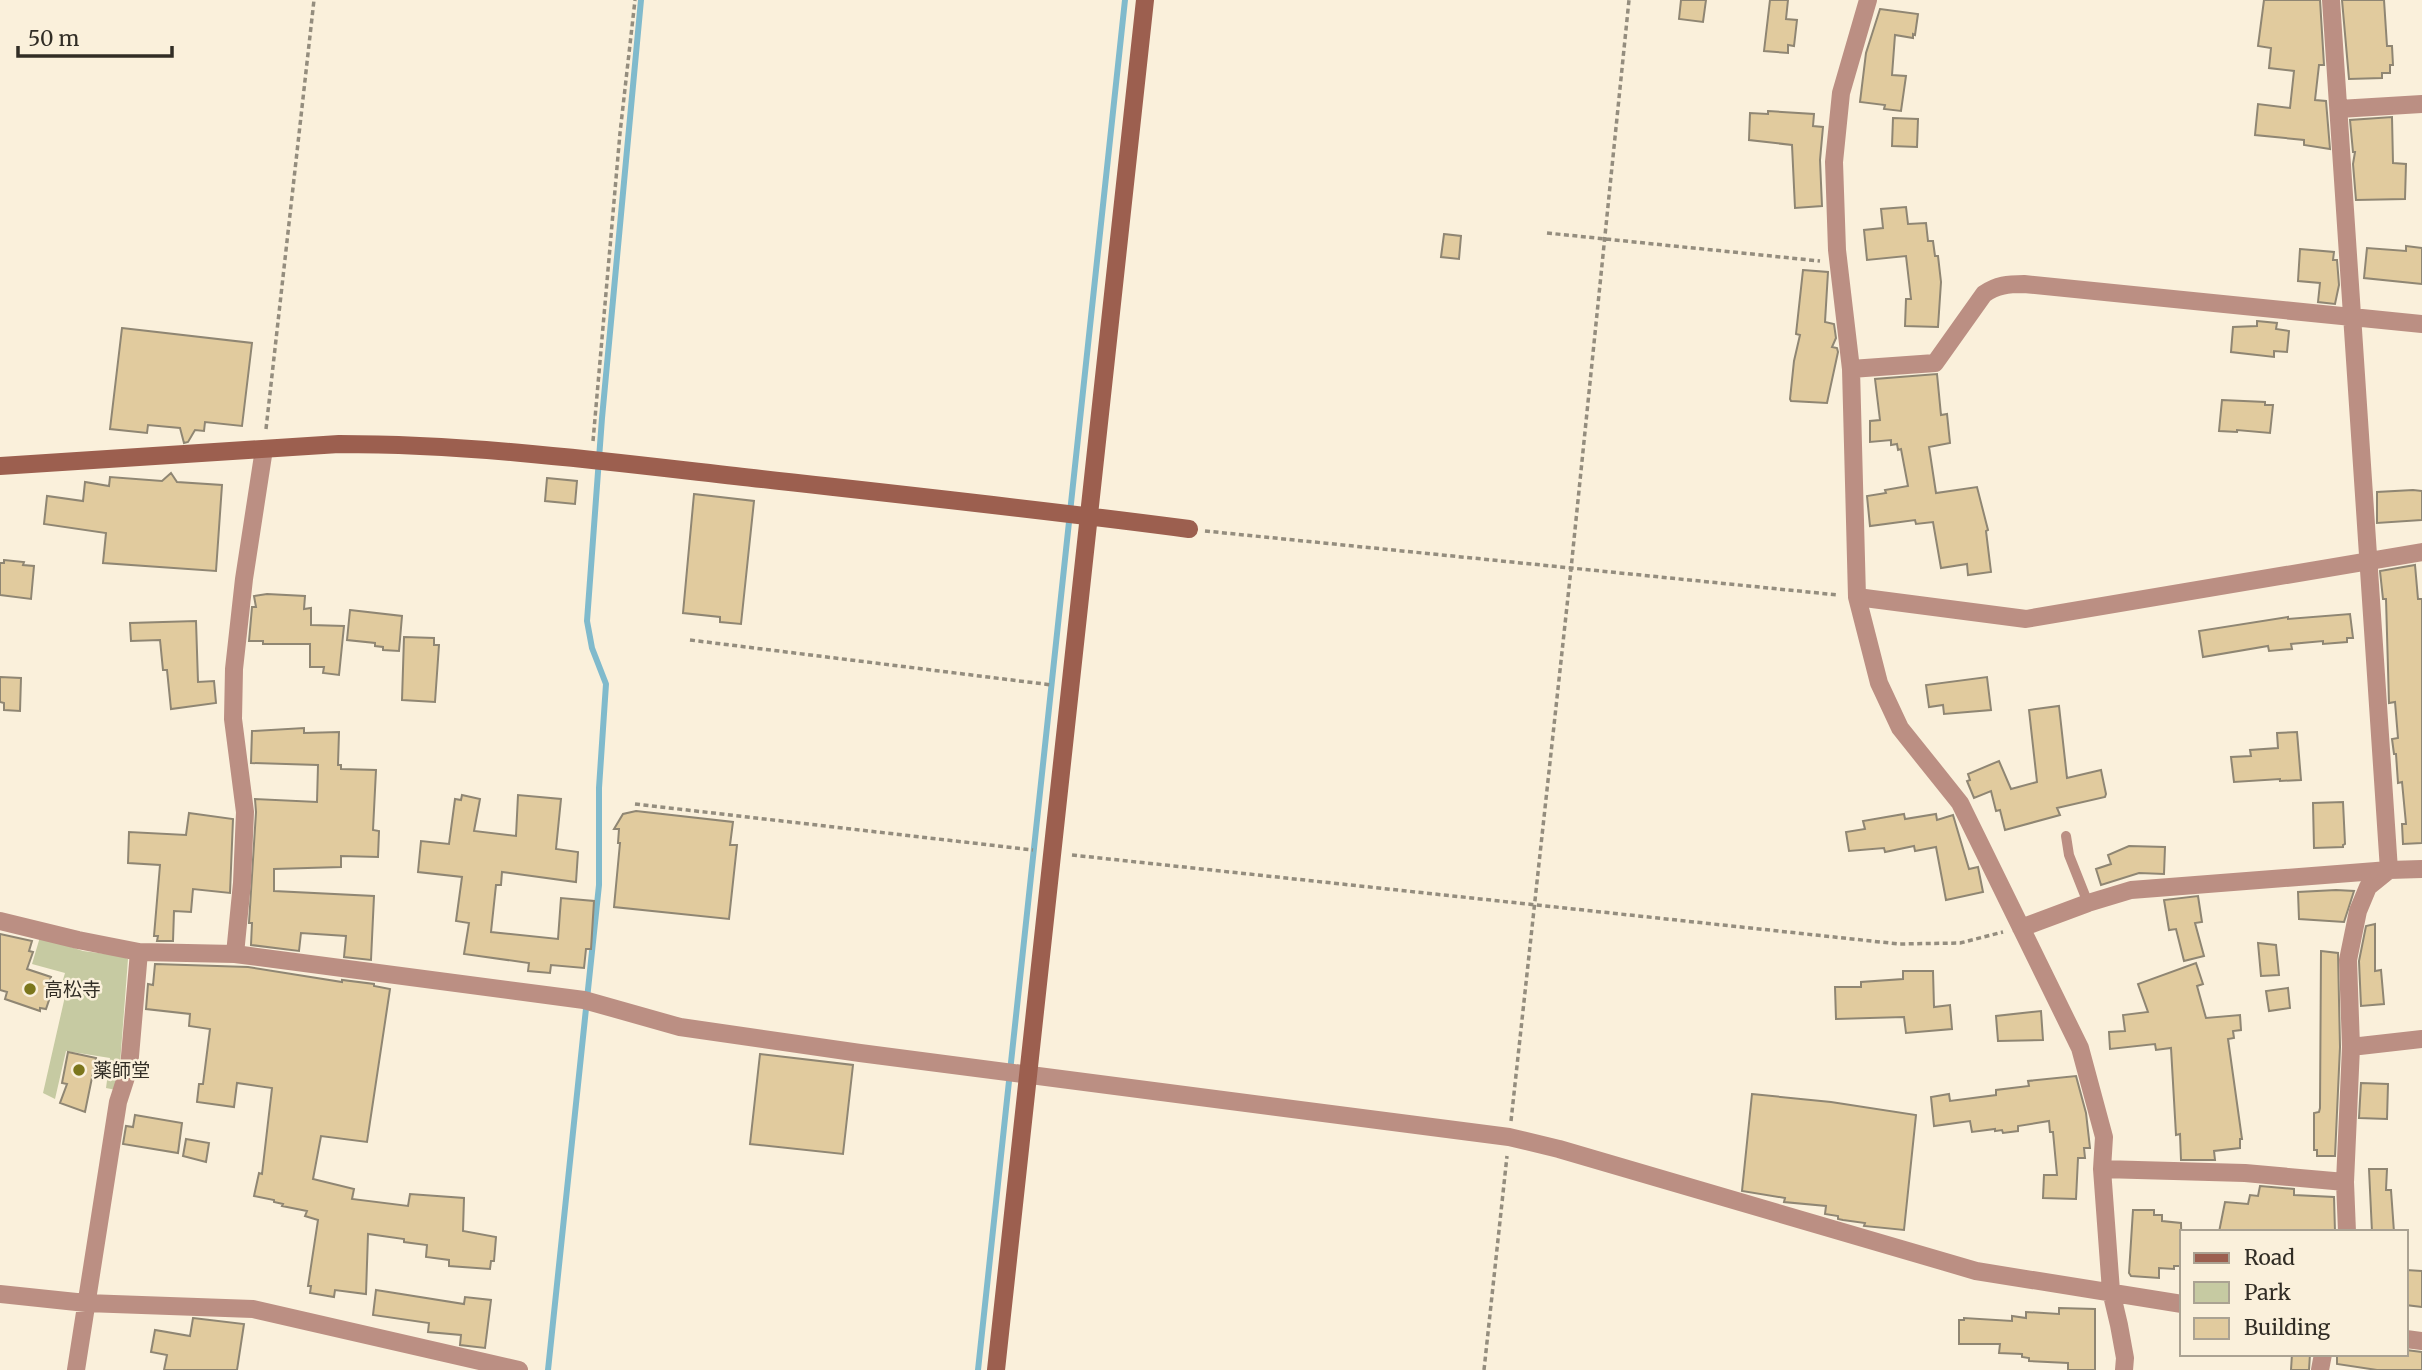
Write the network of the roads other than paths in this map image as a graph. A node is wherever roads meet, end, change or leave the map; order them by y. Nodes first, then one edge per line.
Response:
1 (1145, 0) edge
2 (1868, 0) edge
3 (2331, 0) edge
4 (2422, 104) edge
5 (2339, 108) junction
6 (2352, 318) junction
7 (2422, 324) edge
8 (1851, 369) junction
9 (264, 449) junction
10 (0, 466) edge
11 (1088, 516) junction
12 (1189, 529) road end
13 (2422, 552) edge
14 (2368, 559) junction
15 (1857, 597) junction
16 (2066, 836) dead end
17 (2422, 869) edge
18 (2389, 870) junction
19 (2088, 903) junction
20 (0, 921) edge
21 (2021, 928) junction
22 (139, 952) junction
23 (235, 954) junction
24 (2422, 1039) edge
25 (2351, 1047) junction
26 (1029, 1075) junction
27 (2102, 1169) junction
28 (2345, 1182) junction
29 (2347, 1230) edge
30 (2111, 1291) junction
31 (0, 1294) edge
32 (86, 1303) junction
33 (2180, 1304) edge
34 (76, 1370) edge
35 (519, 1370) edge
36 (996, 1370) edge
37 (2124, 1370) edge

1 - 11 street
2 - 8 street
3 - 5 street
4 - 5 street
5 - 6 street
6 - 7 street
6 - 8 street
6 - 14 street
8 - 15 street
9 - 10 street
9 - 11 street
9 - 23 street
11 - 12 street
11 - 26 street
13 - 14 street
14 - 15 street
14 - 18 street
15 - 21 street
16 - 19 lane
17 - 18 street
18 - 19 street
18 - 25 street
19 - 21 street
20 - 22 street
21 - 27 street
22 - 23 street
22 - 32 street
23 - 26 street
24 - 25 street
25 - 28 street
26 - 30 street
26 - 36 street
27 - 28 street
27 - 30 street
28 - 29 street
30 - 33 street
30 - 37 street
31 - 32 street
32 - 34 street
32 - 35 street

